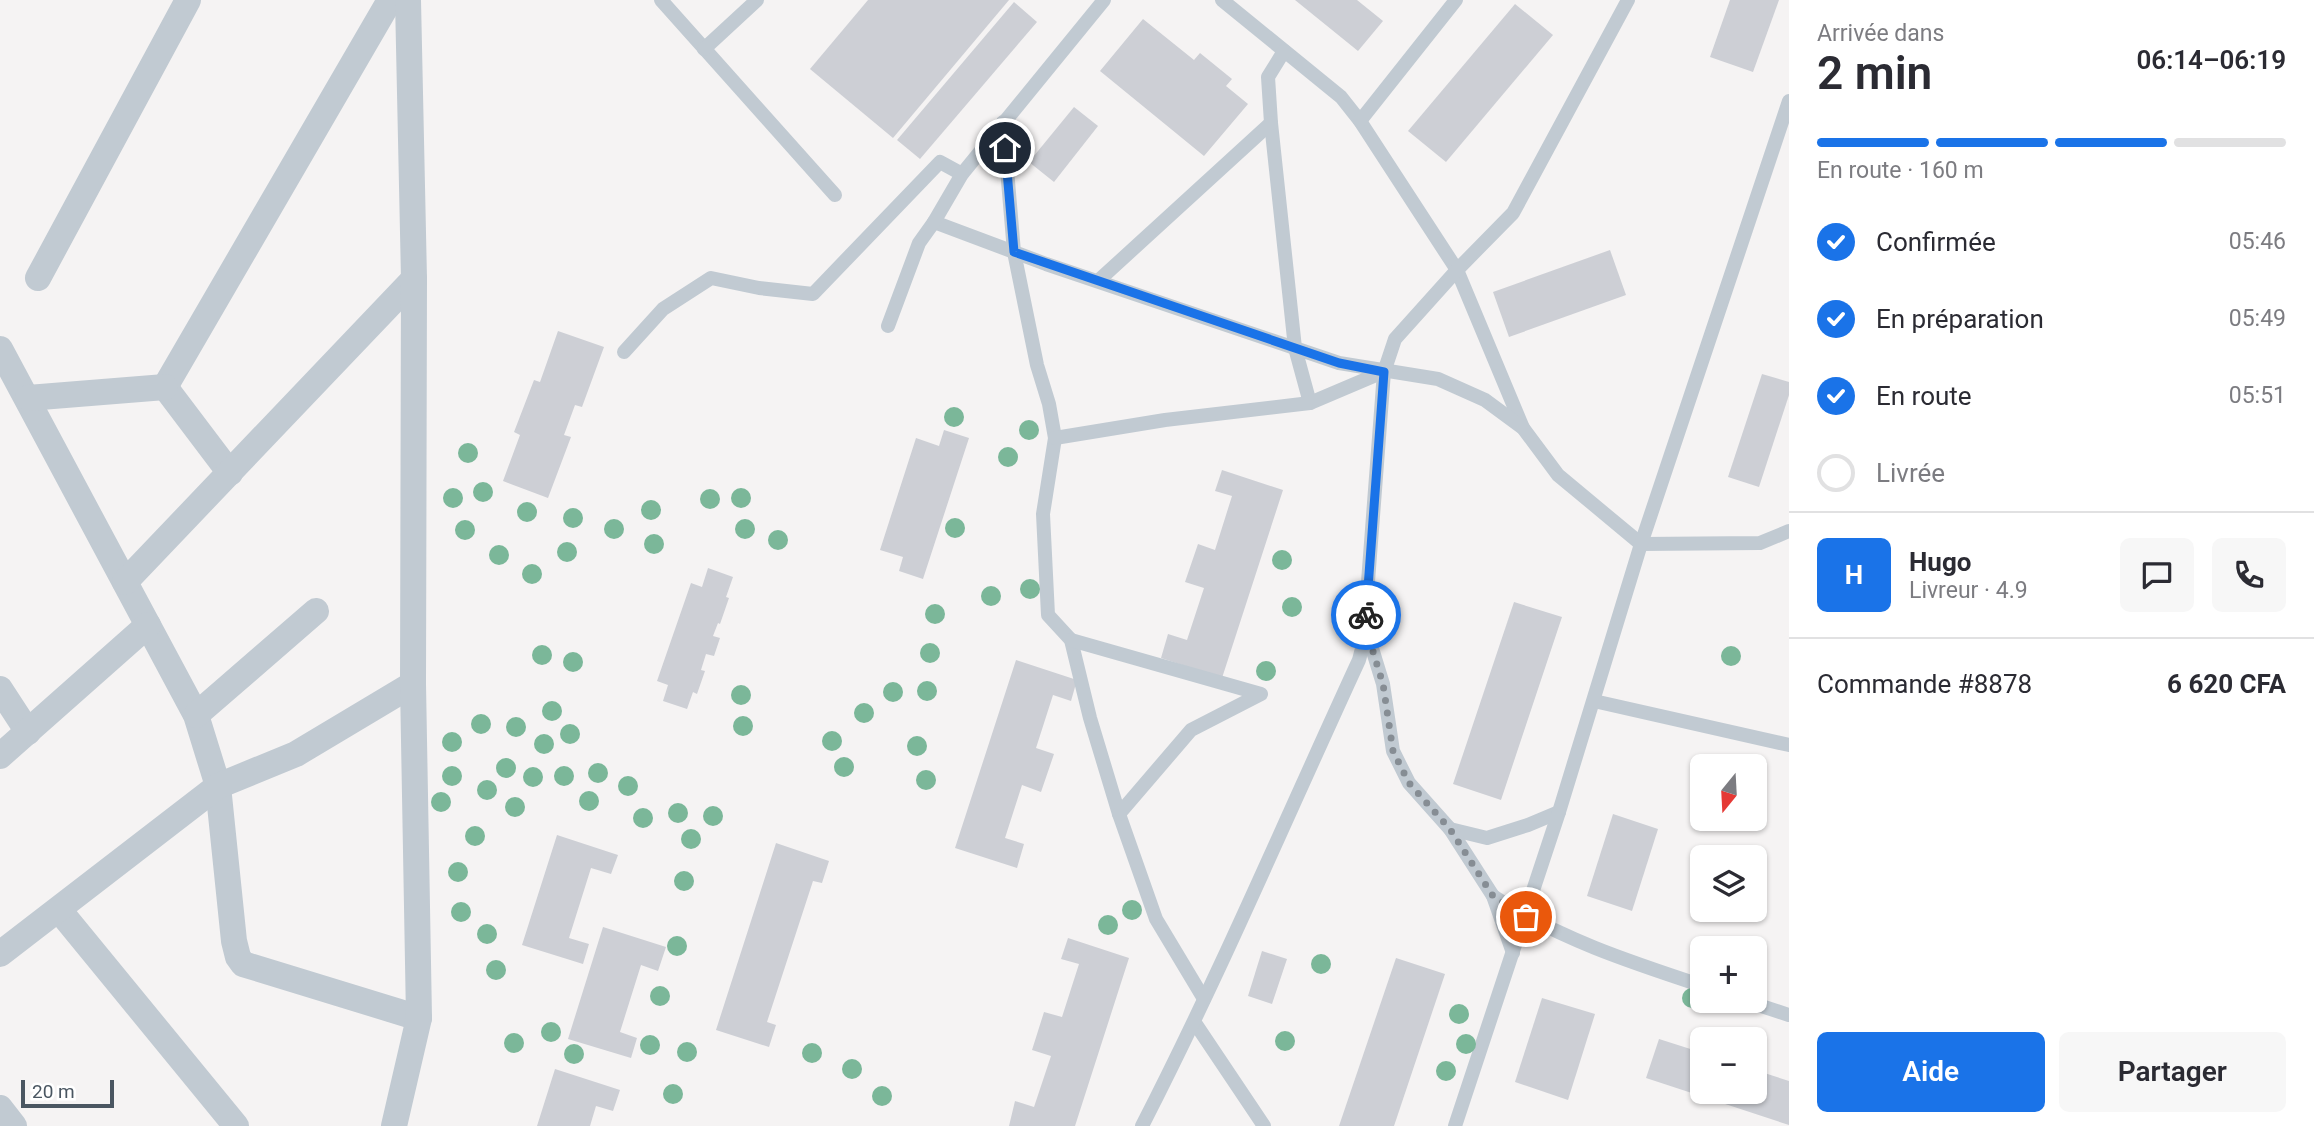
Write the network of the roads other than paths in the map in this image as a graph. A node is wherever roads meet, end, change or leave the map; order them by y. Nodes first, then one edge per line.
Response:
1 (188, 0) edge
2 (390, 0) edge
3 (408, 0) edge
4 (661, 0) edge
5 (757, 0) edge
6 (1104, 0) edge
7 (1222, 0) edge
8 (1456, 0) edge
9 (1628, 0) edge
10 (704, 49) junction
11 (1284, 51) junction
12 (1789, 101) edge
13 (1360, 121) junction
14 (1003, 122) junction
15 (1270, 122) junction
16 (1784, 136) edge
17 (962, 174) junction
18 (835, 195) dead end
19 (934, 222) junction
20 (1014, 252) junction
21 (1457, 270) junction
22 (38, 278) dead end
23 (414, 279) junction
24 (1098, 281) junction
25 (888, 326) dead end
26 (1295, 348) junction
27 (0, 349) edge
28 (624, 352) dead end
29 (1384, 372) junction
30 (165, 387) junction
31 (29, 398) junction
32 (1310, 403) junction
33 (1523, 428) junction
34 (1055, 438) junction
35 (230, 473) junction
36 (1789, 531) edge
37 (1641, 544) junction
38 (125, 582) junction
39 (316, 611) dead end
40 (148, 625) junction
41 (1367, 632) junction
42 (1071, 640) junction
43 (413, 684) junction
44 (0, 689) edge
45 (1594, 701) junction
46 (196, 715) junction
47 (28, 732) junction
48 (1789, 745) edge
49 (0, 756) edge
50 (218, 786) junction
51 (1559, 812) junction
52 (1119, 814) junction
53 (1450, 829) junction
54 (1493, 896) junction
55 (59, 910) junction
56 (1526, 917) junction
57 (1513, 953) junction
58 (0, 954) edge
59 (1690, 982) edge
60 (1204, 999) junction
61 (1767, 1008) edge
62 (1789, 1015) edge
63 (419, 1018) junction
64 (1195, 1023) junction
65 (0, 1108) edge
66 (14, 1126) edge
67 (236, 1126) edge
68 (394, 1126) edge
69 (1142, 1126) edge
70 (1264, 1126) edge
71 (1455, 1126) edge

1 - 22 street
2 - 30 street
3 - 23 street
4 - 10 lane
5 - 10 lane
6 - 14 lane
7 - 11 lane
8 - 13 lane
9 - 21 lane
10 - 18 lane
11 - 13 lane
11 - 15 lane
12 - 16 lane
13 - 21 lane
14 - 17 lane
14 - 20 lane
15 - 24 lane
15 - 26 lane
16 - 37 lane
17 - 19 lane
17 - 28 lane
19 - 20 lane
19 - 25 lane
20 - 24 lane
20 - 34 lane
21 - 29 lane
21 - 33 lane
23 - 35 street
23 - 43 street
24 - 26 lane
26 - 29 lane
26 - 32 lane
27 - 31 street
29 - 32 lane
29 - 33 lane
29 - 41 lane
30 - 31 street
30 - 35 street
31 - 38 street
32 - 34 lane
33 - 37 lane
34 - 42 lane
35 - 38 street
36 - 37 lane
37 - 45 lane
38 - 40 street
39 - 46 street
40 - 46 street
40 - 47 street
41 - 53 lane
41 - 60 lane
42 - 52 lane
42 - 52 lane
43 - 50 street
43 - 63 street
44 - 47 street
45 - 48 lane
45 - 51 lane
46 - 50 street
47 - 49 street
50 - 55 street
50 - 63 street
51 - 53 lane
51 - 56 lane
52 - 60 lane
53 - 54 lane
54 - 56 lane
54 - 57 lane
55 - 58 street
55 - 67 street
56 - 57 lane
56 - 59 lane
57 - 71 lane
60 - 64 lane
61 - 62 lane
63 - 68 street
64 - 69 lane
64 - 70 lane
65 - 66 street

